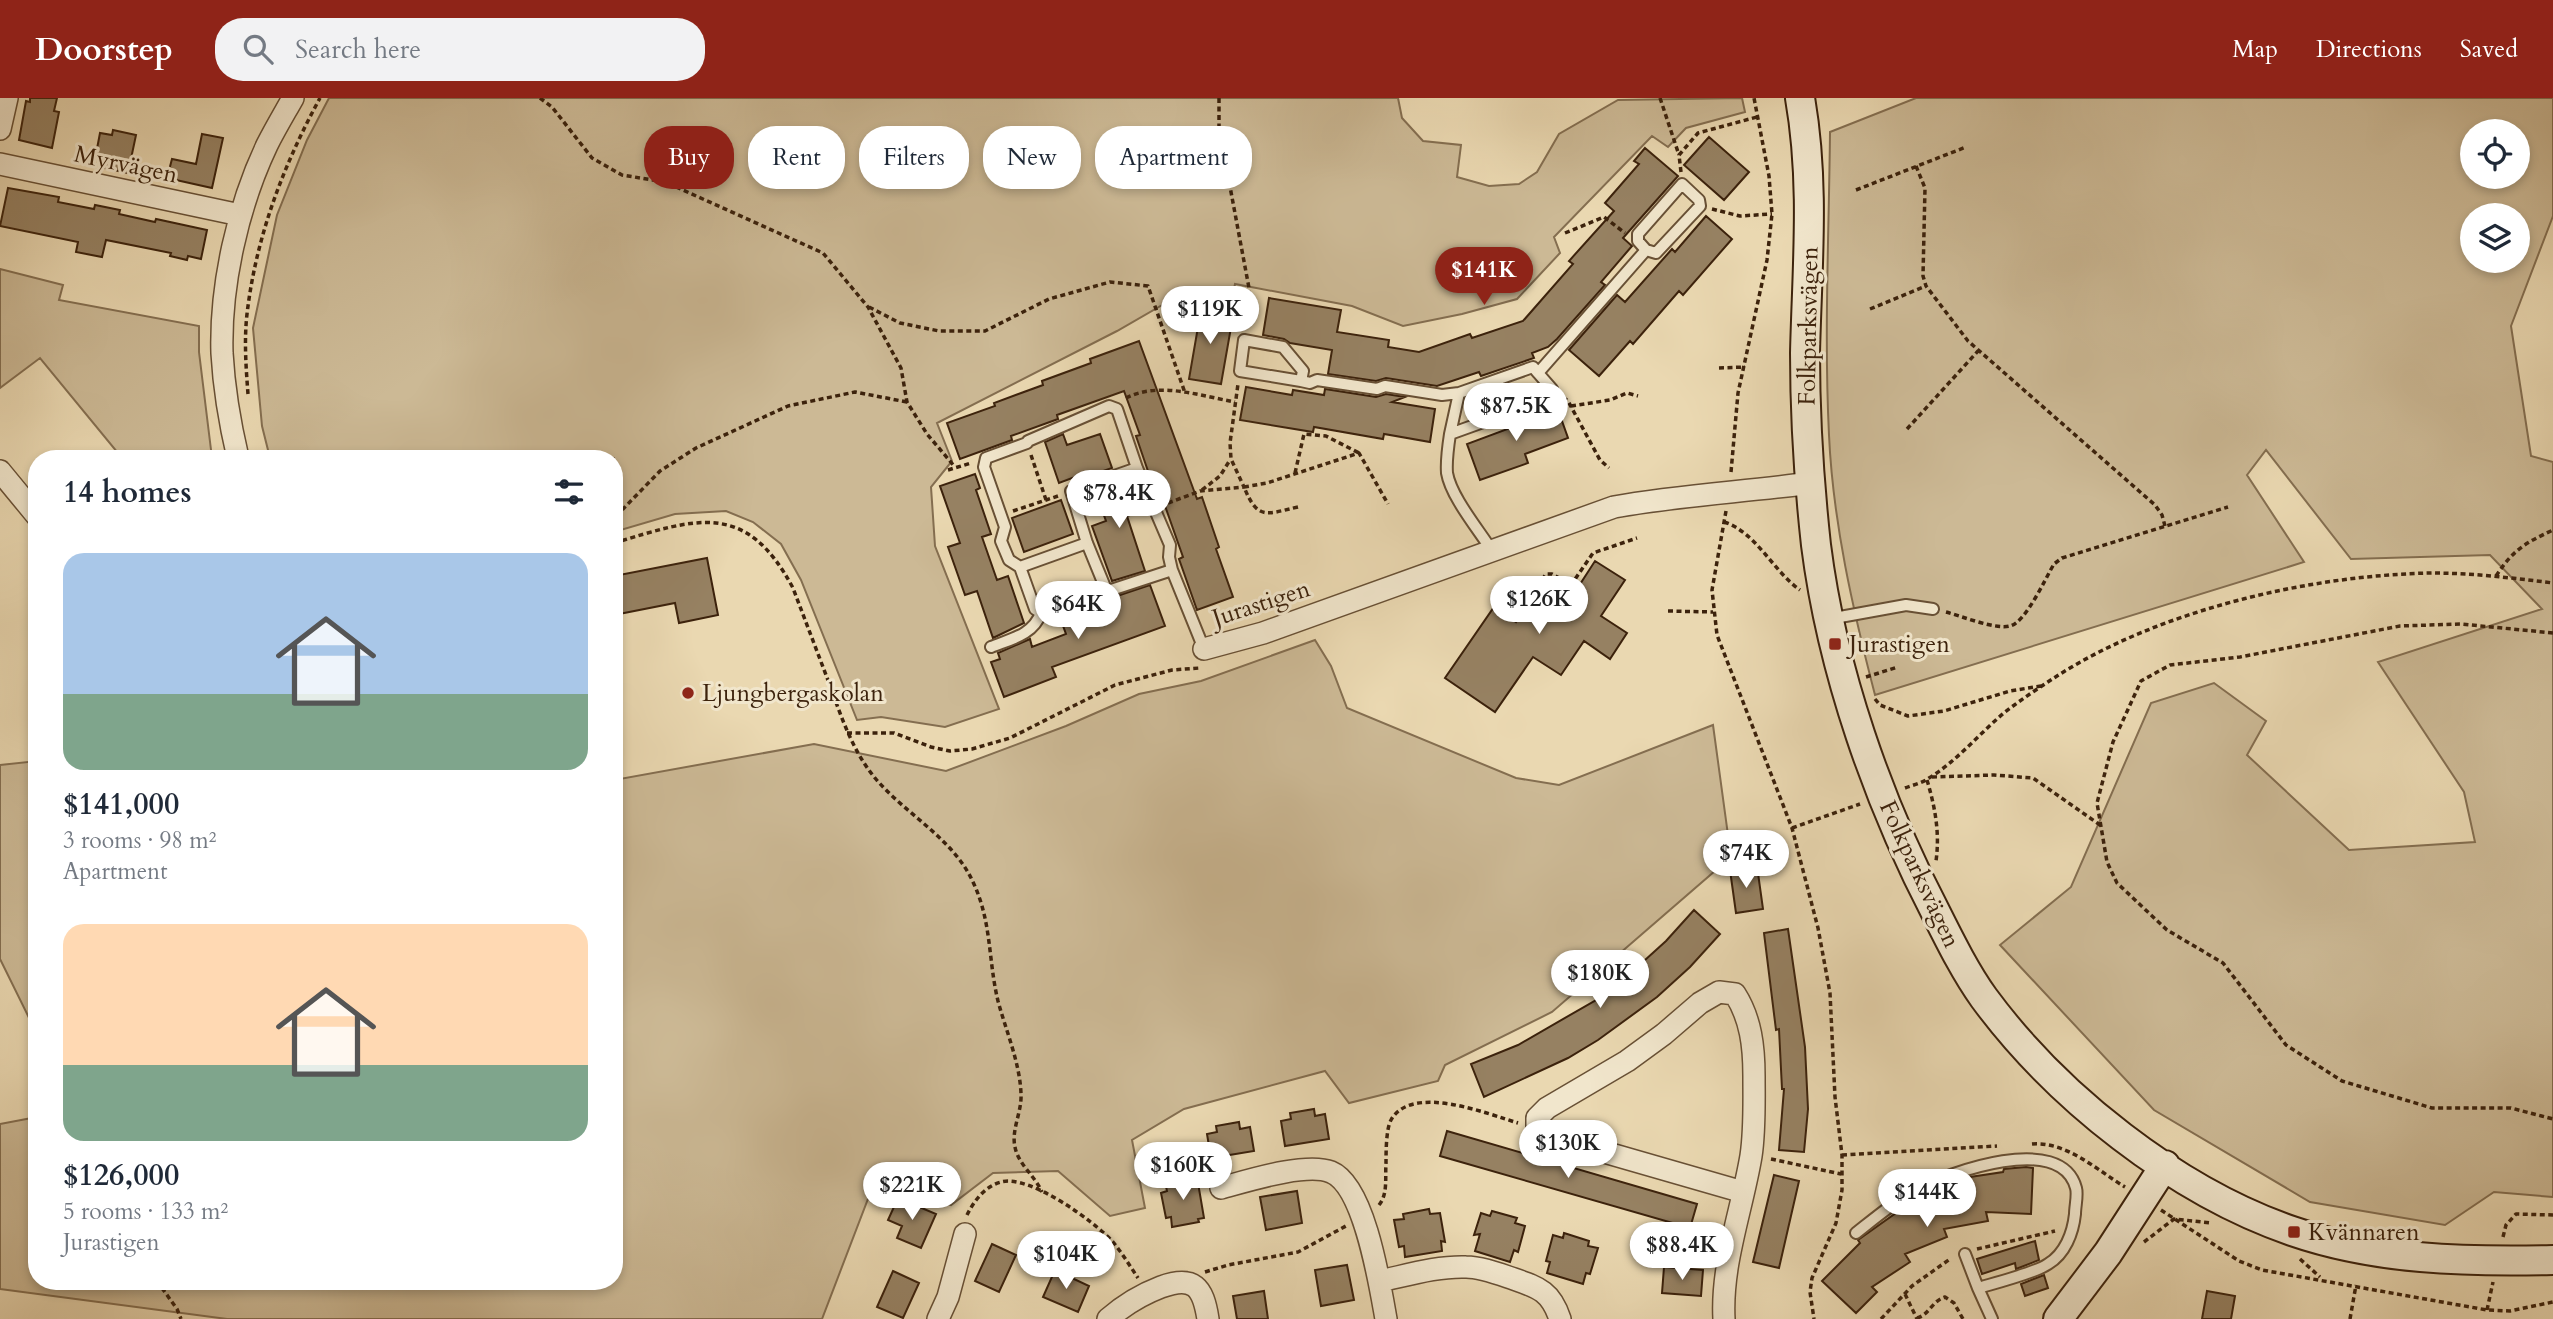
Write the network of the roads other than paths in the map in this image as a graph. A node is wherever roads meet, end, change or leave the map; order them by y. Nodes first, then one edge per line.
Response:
1 (7, 98) edge
2 (293, 98) edge
3 (1800, 98) edge
4 (0, 129) edge
5 (0, 164) edge
6 (240, 215) junction
7 (1642, 246) junction
8 (1538, 373) junction
9 (1301, 381) junction
10 (1459, 393) junction
11 (1450, 434) junction
12 (237, 450) edge
13 (1137, 468) junction
14 (0, 471) edge
15 (1811, 484) junction
16 (28, 505) edge
17 (1087, 543) junction
18 (1492, 551) junction
19 (1020, 567) junction
20 (1172, 570) junction
21 (1107, 592) junction
22 (1933, 609) road end
23 (1041, 613) junction
24 (1829, 619) junction
25 (990, 647) dead end
26 (1204, 649) joint
27 (2165, 1165) junction
28 (1221, 1188) dead end
29 (1743, 1192) junction
30 (1856, 1233) dead end
31 (965, 1234) road end
32 (1965, 1254) dead end
33 (2553, 1260) edge
34 (1380, 1281) junction
35 (1978, 1288) junction
36 (938, 1319) edge
37 (1108, 1319) edge
38 (1208, 1319) edge
39 (1386, 1319) edge
40 (1560, 1319) edge
41 (1724, 1319) edge
42 (1992, 1319) edge
43 (2058, 1319) edge

1 - 4 street
2 - 6 street
3 - 15 main road, Folkparksvägen
5 - 6 street, Myrvägen
6 - 12 street
7 - 7 lane
7 - 8 lane
8 - 10 lane
8 - 11 lane
9 - 9 lane
9 - 10 lane
10 - 11 lane
11 - 18 lane
13 - 17 lane
13 - 19 lane, Jurastigen
13 - 20 lane, Jurastigen
14 - 16 street
15 - 18 street, Jurastigen
15 - 24 main road, Folkparksvägen
17 - 19 lane
17 - 21 lane
18 - 26 street, Jurastigen
19 - 23 lane
20 - 21 lane
20 - 26 lane, Jurastigen
21 - 23 lane
22 - 24 lane
23 - 25 lane
24 - 27 main road, Folkparksvägen
27 - 33 main road, Folkparksvägen
27 - 43 main road
28 - 34 street
29 - 29 street
29 - 41 street
30 - 35 lane
31 - 36 street
32 - 35 lane
34 - 39 street
34 - 40 street
35 - 42 lane
37 - 38 street

